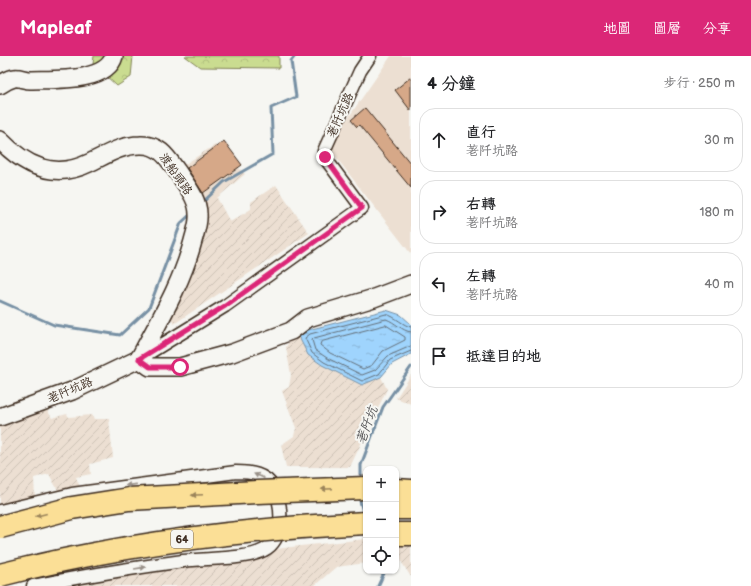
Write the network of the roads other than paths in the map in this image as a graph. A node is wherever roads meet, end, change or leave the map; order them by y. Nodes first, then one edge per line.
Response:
1 (114, 56) edge
2 (370, 56) edge
3 (0, 85) edge
4 (0, 140) edge
5 (411, 284) edge
6 (139, 359) junction
7 (0, 417) edge
8 (363, 488) edge
9 (399, 490) edge
10 (411, 491) edge
11 (399, 508) edge
12 (411, 508) edge
13 (0, 511) edge
14 (399, 515) edge
15 (411, 515) edge
16 (280, 520) junction
17 (363, 520) edge
18 (363, 520) edge
19 (363, 520) edge
20 (363, 520) edge
21 (399, 523) edge
22 (411, 523) edge
23 (0, 527) edge
24 (399, 534) edge
25 (411, 534) edge
26 (0, 560) edge
27 (0, 575) edge
28 (0, 585) edge
29 (33, 586) edge

1 - 3 street
2 - 6 street, 荖阡坑路
4 - 6 street, 渡船頭路
5 - 6 street
6 - 7 street, 荖阡坑路
8 -> 23 highway, bridge
9 - 10 highway
11 - 12 highway
16 -> 13 street
14 - 15 street
16 - 17 street
29 -> 16 street
18 - 26 highway, 64
19 - 27 highway, 64, bridge
20 - 28 highway
21 - 22 highway
24 - 25 highway

